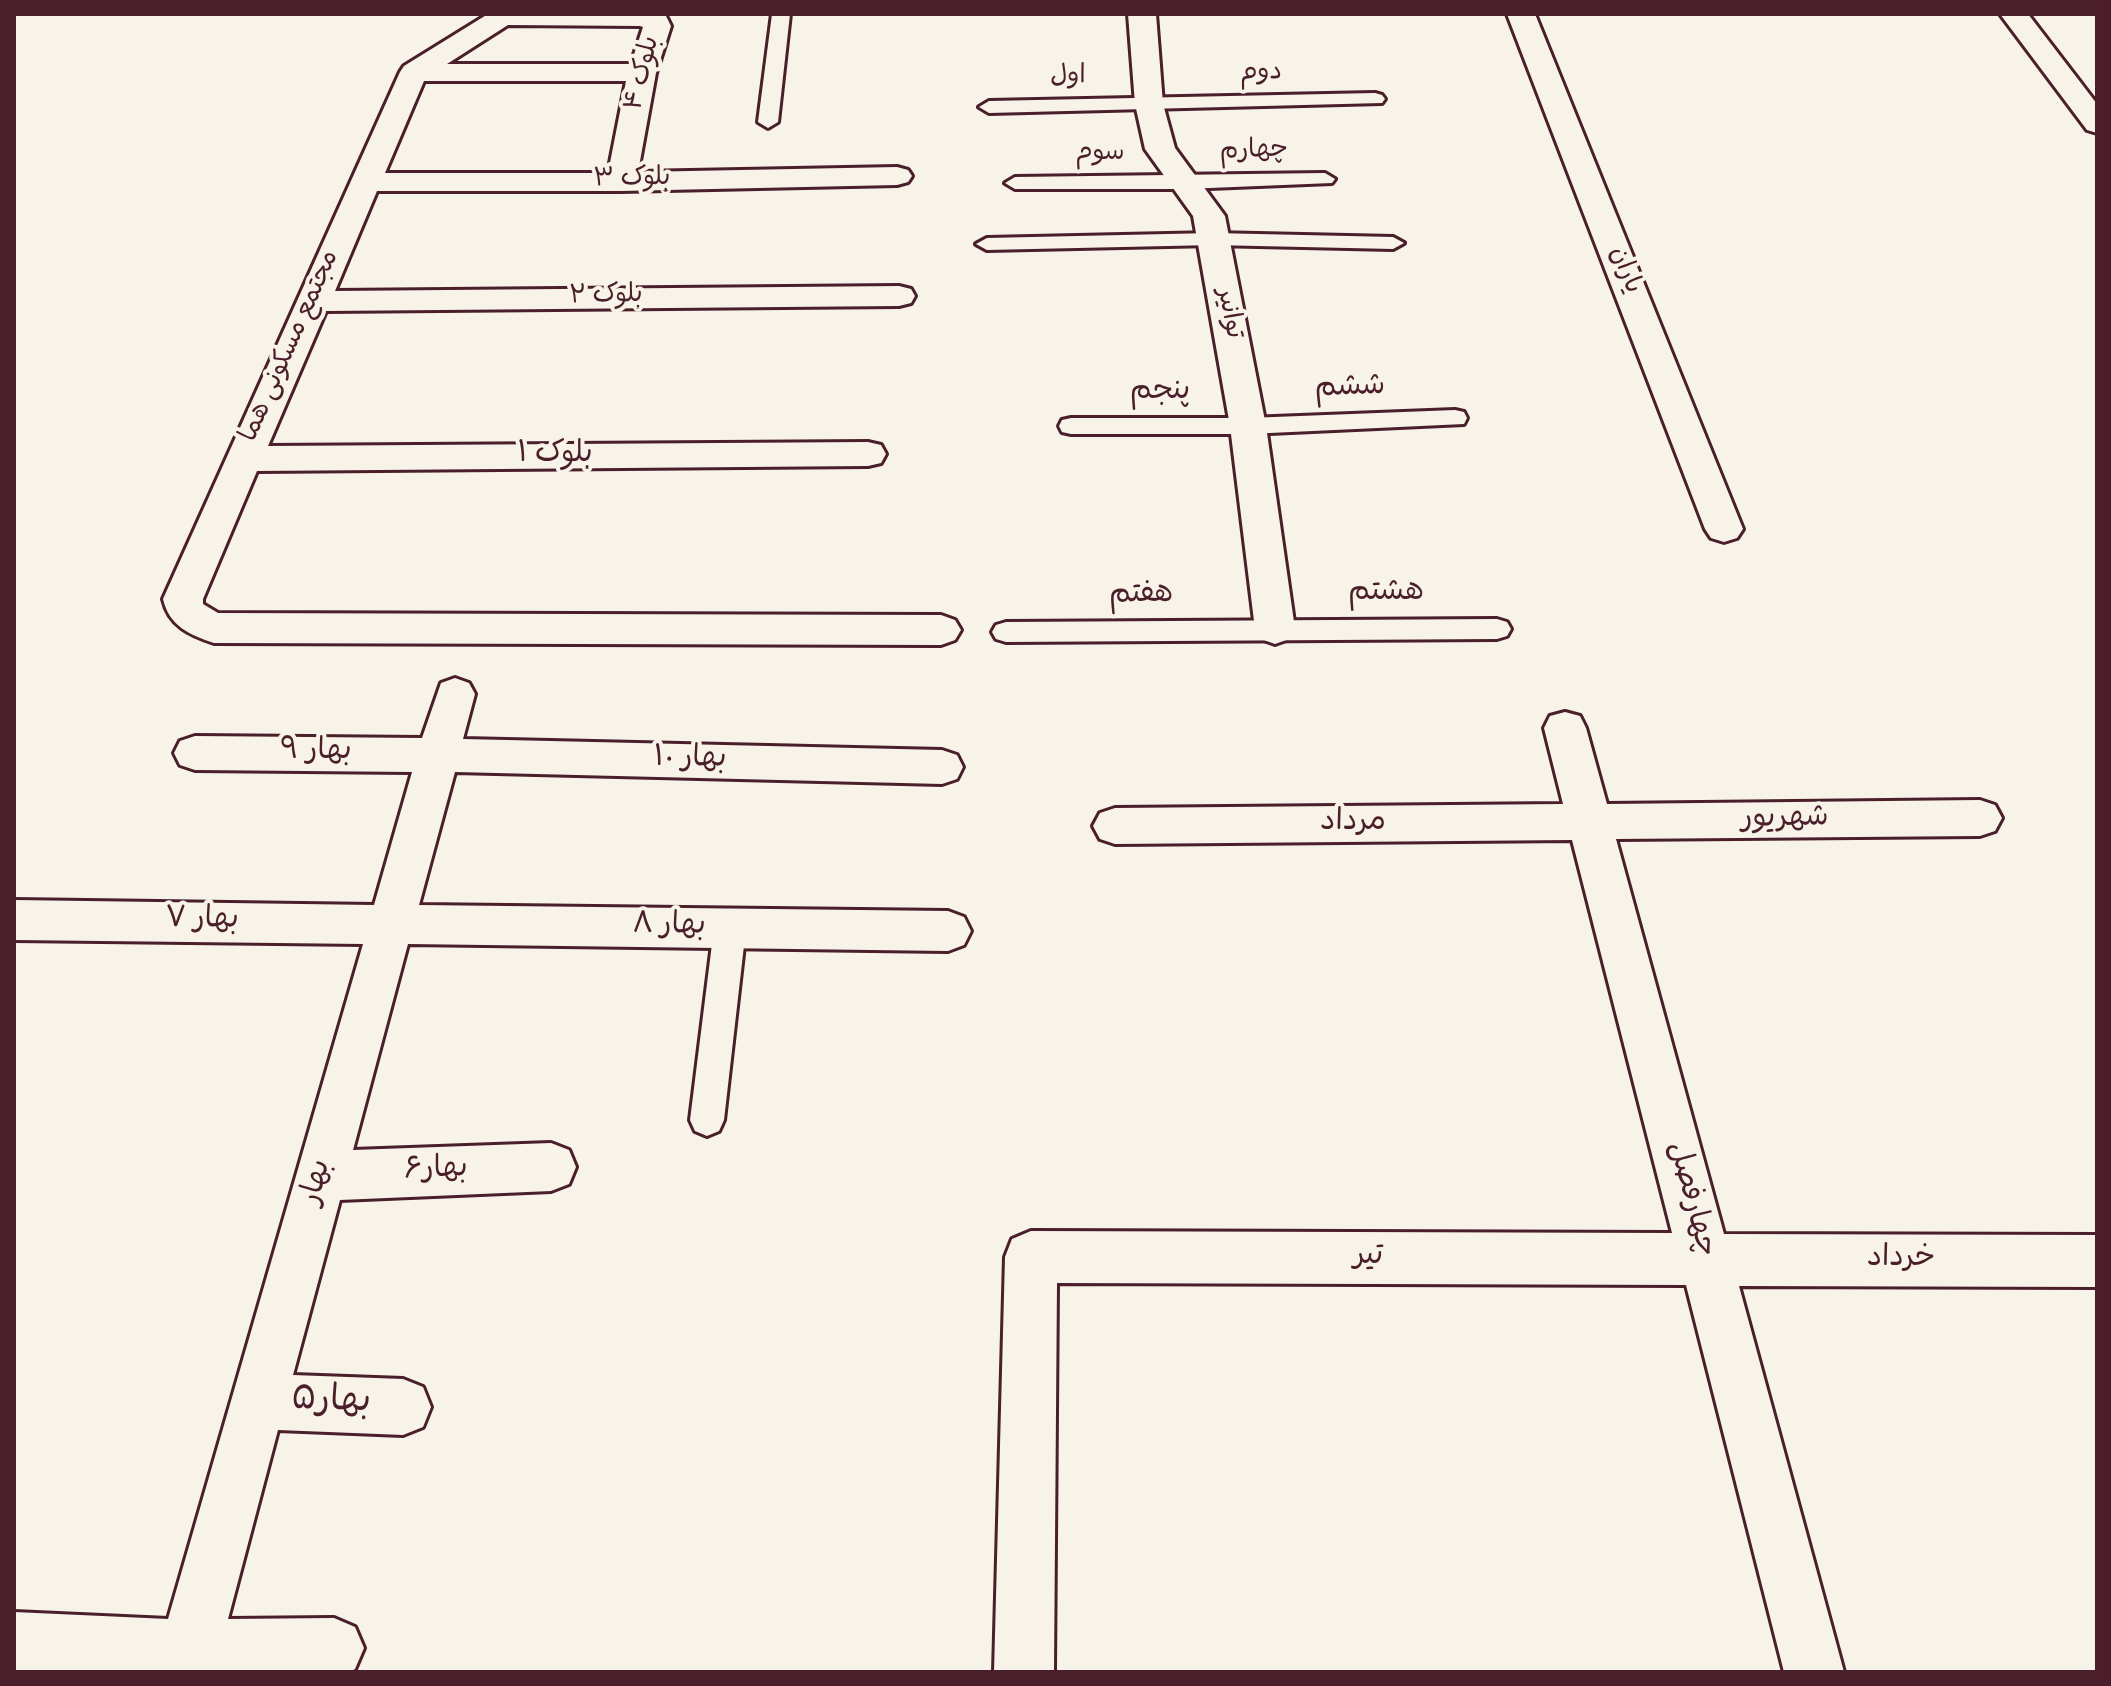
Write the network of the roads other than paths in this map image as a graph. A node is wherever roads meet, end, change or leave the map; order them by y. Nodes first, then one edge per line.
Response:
1 (781, 14) edge
2 (1142, 14) edge
3 (1521, 14) edge
4 (2014, 14) edge
5 (506, 15) edge
6 (414, 72) junction
7 (642, 73) junction
8 (1375, 99) dead end
9 (1149, 104) junction
10 (989, 107) dead end
11 (768, 122) dead end
12 (2097, 124) edge
13 (897, 176) dead end
14 (1325, 179) dead end
15 (366, 182) junction
16 (621, 182) junction
17 (1015, 183) dead end
18 (1185, 183) junction
19 (1213, 239) junction
20 (1393, 243) dead end
21 (987, 244) dead end
22 (899, 296) dead end
23 (313, 301) junction
24 (1455, 418) dead end
25 (1071, 426) dead end
26 (1248, 426) junction
27 (868, 454) dead end
28 (243, 459) junction
29 (1724, 529) dead end
30 (1275, 629) junction
31 (1497, 629) dead end
32 (941, 630) dead end
33 (1006, 632) dead end
34 (455, 694) dead end
35 (1565, 728) dead end
36 (195, 753) dead end
37 (438, 755) junction
38 (942, 767) dead end
39 (1980, 818) dead end
40 (1590, 824) junction
41 (1115, 826) dead end
42 (14, 920) edge
43 (390, 924) junction
44 (730, 928) junction
45 (948, 931) dead end
46 (707, 1120) dead end
47 (551, 1167) dead end
48 (321, 1176) junction
49 (1705, 1260) junction
50 (2097, 1261) edge
51 (258, 1402) junction
52 (403, 1407) dead end
53 (14, 1642) edge
54 (334, 1648) dead end
55 (186, 1661) edge
56 (1024, 1670) dead end
57 (1814, 1672) edge

1 - 11 lane
2 - 9 street, توانیر
3 - 29 street, یاران
4 - 12 street
5 - 6 street
5 - 7 street, بلوک ۴
6 - 7 street
6 - 15 street, مجتمع مسکونی هما
7 - 16 street, بلوک ۴
8 - 9 lane, دوم
9 - 10 lane, اول
9 - 18 street, توانیر
13 - 16 street, بلوک ۳
14 - 18 lane, چهارم
15 - 16 street, بلوک ۳
15 - 23 street, مجتمع مسکونی هما
17 - 18 lane, سوم
18 - 19 street, توانیر
19 - 20 lane
19 - 21 lane
19 - 26 street, توانیر
22 - 23 street, بلوک ۲
23 - 28 street, مجتمع مسکونی هما
24 - 26 lane, ششم
25 - 26 lane, پنجم
26 - 30 street, توانیر
27 - 28 street, بلوک ۱
28 - 32 street, مجتمع مسکونی هما
30 - 31 lane, هشتم
30 - 33 lane, هفتم
34 - 37 street, بهار
35 - 40 street, چهارفصل
36 - 37 street, بهار ۹
37 - 38 street, بهار ۱۰
37 - 43 street, بهار
39 - 40 street, شهریور
40 - 41 street, مرداد
40 - 49 street, چهارفصل
42 - 43 street, بهار ۷
43 - 44 street, بهار ۸
43 - 48 street, بهار
44 - 45 street, بهار ۸
44 - 46 lane
47 - 48 street, بهار۶
48 - 51 street, بهار
49 - 50 street, خرداد
49 - 56 street, تیر
49 - 57 street, چهارفصل
51 - 52 street, بهار۵
51 - 55 street, بهار
53 - 55 street
54 - 55 street

